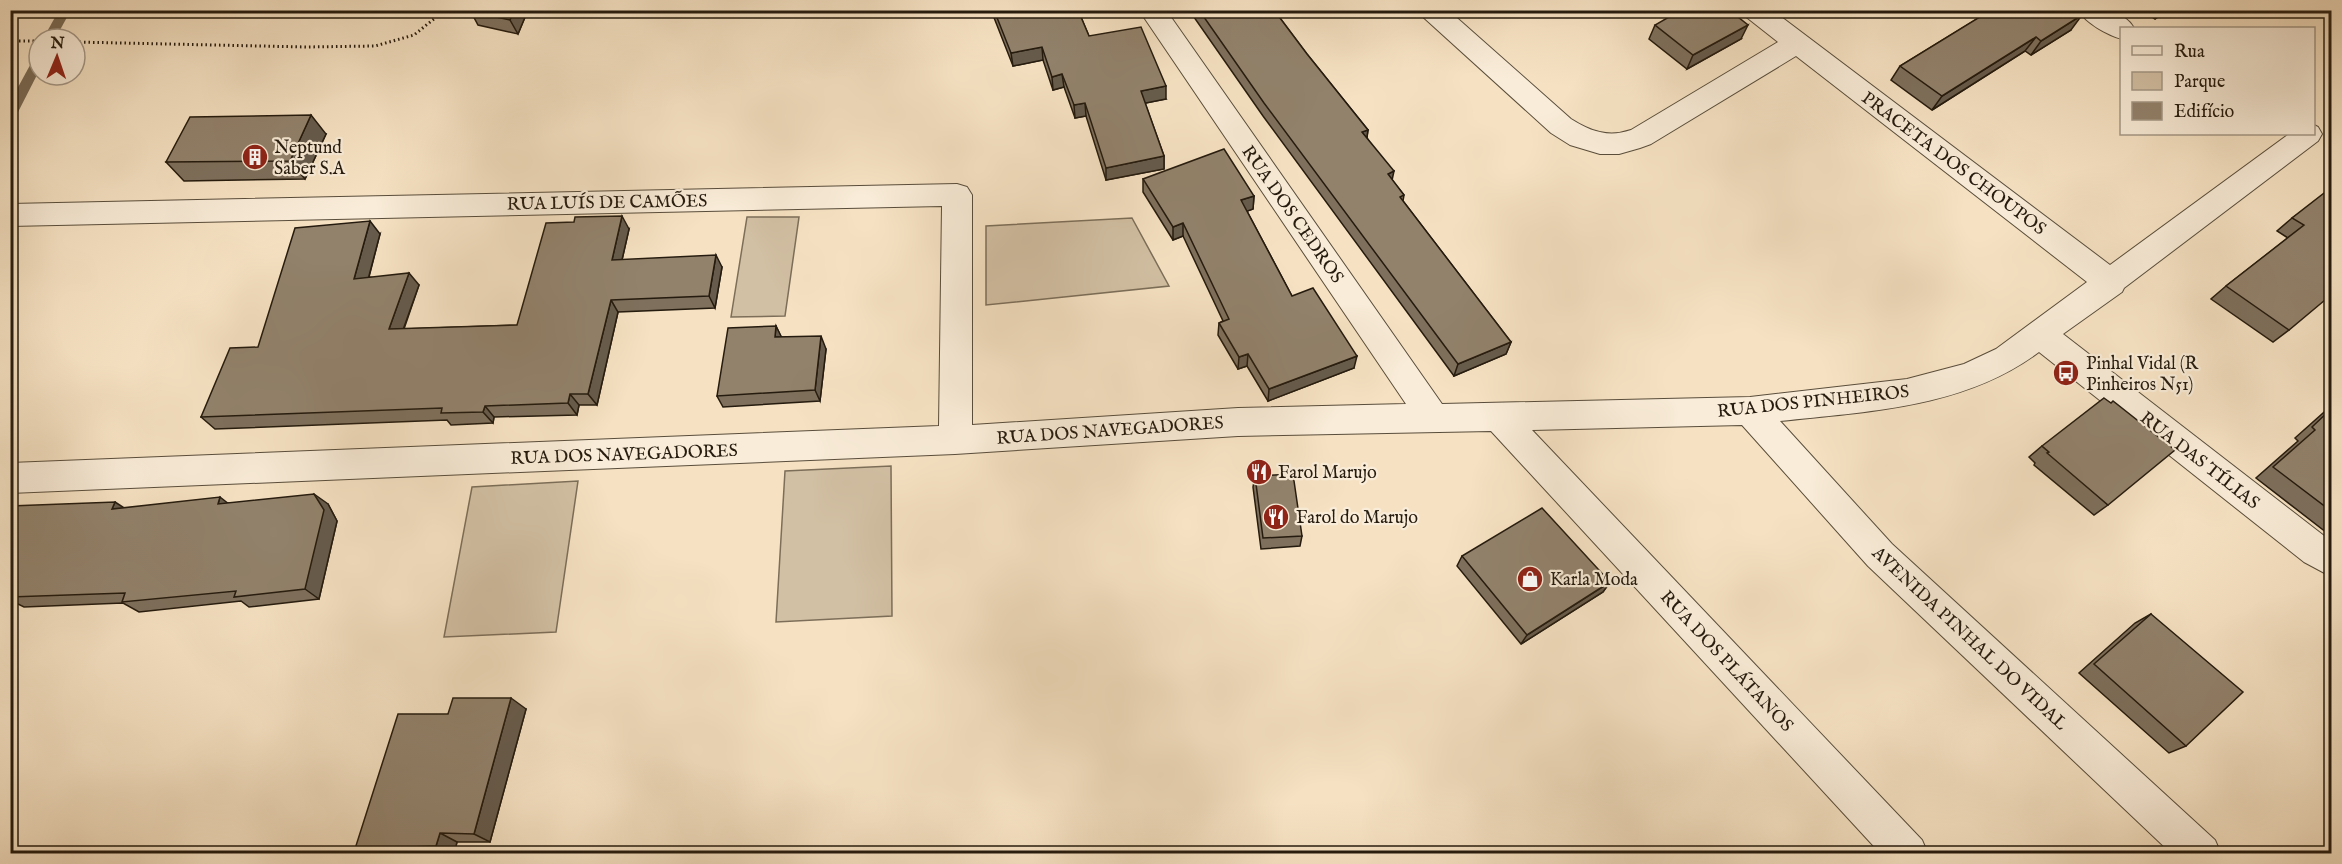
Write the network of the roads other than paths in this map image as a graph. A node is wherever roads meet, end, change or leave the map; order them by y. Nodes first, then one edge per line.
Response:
1 (1152, 10) edge
2 (1431, 10) edge
3 (1754, 10) edge
4 (2091, 10) edge
5 (2120, 29) edge
6 (1798, 43) junction
7 (2331, 116) edge
8 (2315, 126) edge
9 (2299, 135) edge
10 (10, 215) edge
11 (2111, 283) junction
12 (2041, 335) junction
13 (1750, 411) junction
14 (1497, 416) junction
15 (1434, 418) junction
16 (1238, 422) joint
17 (955, 441) junction
18 (10, 478) edge
19 (2331, 561) edge
20 (1908, 854) edge
21 (2202, 854) edge

1 - 15 street, RUA DOS CEDROS
2 - 6 street
3 - 6 street, PRACETA DOS CHOUPOS
4 - 5 street
6 - 11 street, PRACETA DOS CHOUPOS
7 - 8 street, RUA DOS PINHEIROS
9 - 11 street, RUA DOS PINHEIROS
10 - 17 street, RUA LUÍS DE CAMÕES
11 - 12 street, RUA DOS PINHEIROS
12 - 13 street, RUA DOS PINHEIROS
12 - 19 street, RUA DAS TÍLIAS
13 - 14 street, RUA DOS PINHEIROS
13 - 21 street, AVENIDA PINHAL DO VIDAL
14 - 15 street, RUA DOS PINHEIROS
14 - 20 street, RUA DOS PLÁTANOS
15 - 16 street, RUA DOS PINHEIROS
16 - 17 street, RUA DOS NAVEGADORES
17 - 18 street, RUA DOS NAVEGADORES

